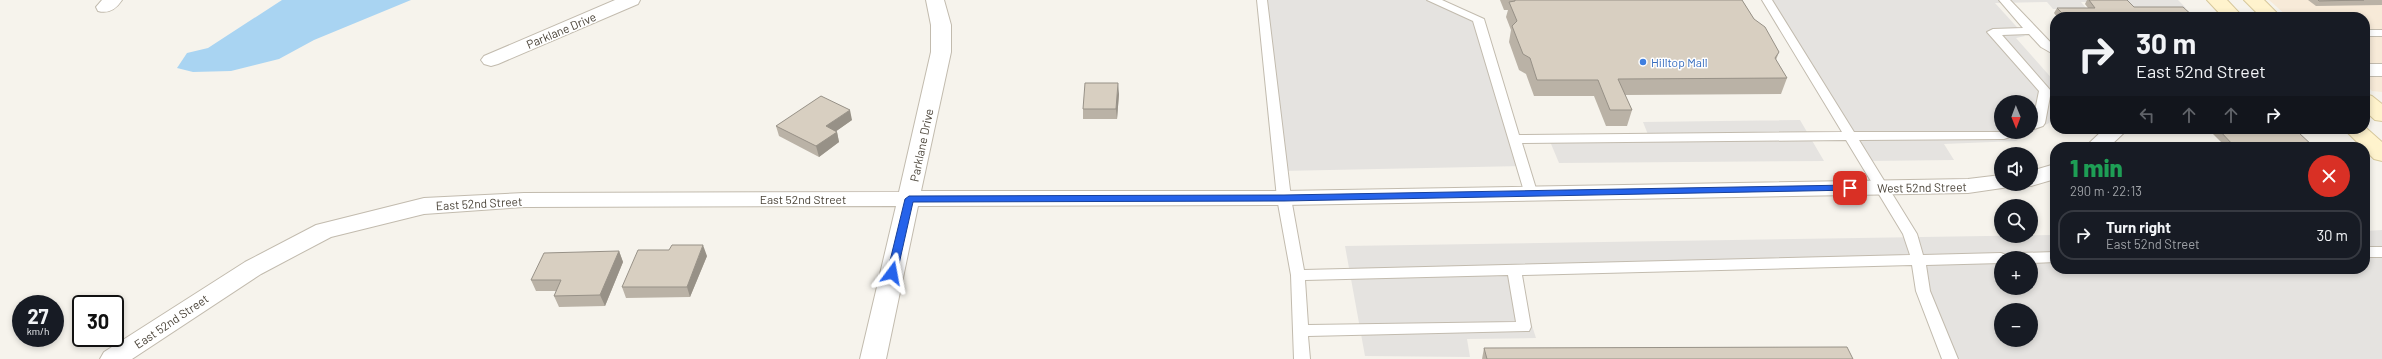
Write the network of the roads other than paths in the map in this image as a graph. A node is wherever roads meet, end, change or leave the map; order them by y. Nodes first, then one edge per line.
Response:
1 (631, 0) edge
2 (935, 0) edge
3 (1262, 0) edge
4 (1432, 0) edge
5 (1767, 0) edge
6 (2004, 0) edge
7 (2216, 0) edge
8 (2253, 0) edge
9 (2229, 12) edge
10 (2266, 12) edge
11 (2032, 31) junction
12 (2370, 33) edge
13 (2382, 33) edge
14 (2050, 48) edge
15 (491, 60) dead end
16 (2370, 70) edge
17 (2382, 70) edge
18 (2370, 104) edge
19 (2382, 115) edge
20 (2038, 123) edge
21 (2110, 134) edge
22 (2360, 134) edge
23 (1994, 135) edge
24 (1852, 137) junction
25 (1514, 139) junction
26 (2102, 142) edge
27 (2369, 142) edge
28 (2370, 143) edge
29 (2382, 154) edge
30 (2050, 173) edge
31 (2038, 177) edge
32 (1994, 183) edge
33 (1882, 188) junction
34 (1531, 195) junction
35 (1284, 198) junction
36 (909, 199) junction
37 (2370, 252) edge
38 (2382, 252) edge
39 (2038, 257) edge
40 (2050, 257) edge
41 (1994, 258) edge
42 (1918, 260) junction
43 (1514, 270) junction
44 (1298, 275) junction
45 (1300, 331) junction
46 (113, 359) edge
47 (873, 359) edge
48 (1302, 359) edge
49 (1950, 359) edge

1 - 15 street, Parklane Drive
2 - 36 street, Parklane Drive
3 - 35 lane
4 - 25 lane
5 - 24 lane
6 - 11 lane
7 - 9 main road
8 - 10 main road
11 - 14 lane
11 - 20 lane
12 - 13 lane
16 - 17 street
18 - 19 main road
21 - 26 street
22 - 27 main road
23 - 24 lane
24 - 25 lane
24 - 33 lane
25 - 34 lane
28 - 29 main road
30 - 31 street
32 - 33 street, West 52nd Street
33 - 34 street, West 52nd Street
33 - 42 lane
34 - 35 street, East 52nd Street
35 - 36 street, East 52nd Street
35 - 44 lane
36 - 46 street, East 52nd Street
36 - 47 street, Parklane Drive
37 - 38 lane
39 - 40 lane
41 - 42 lane
42 - 43 lane
42 - 49 lane
43 - 44 lane
43 - 45 lane
44 - 45 lane
45 - 48 lane

